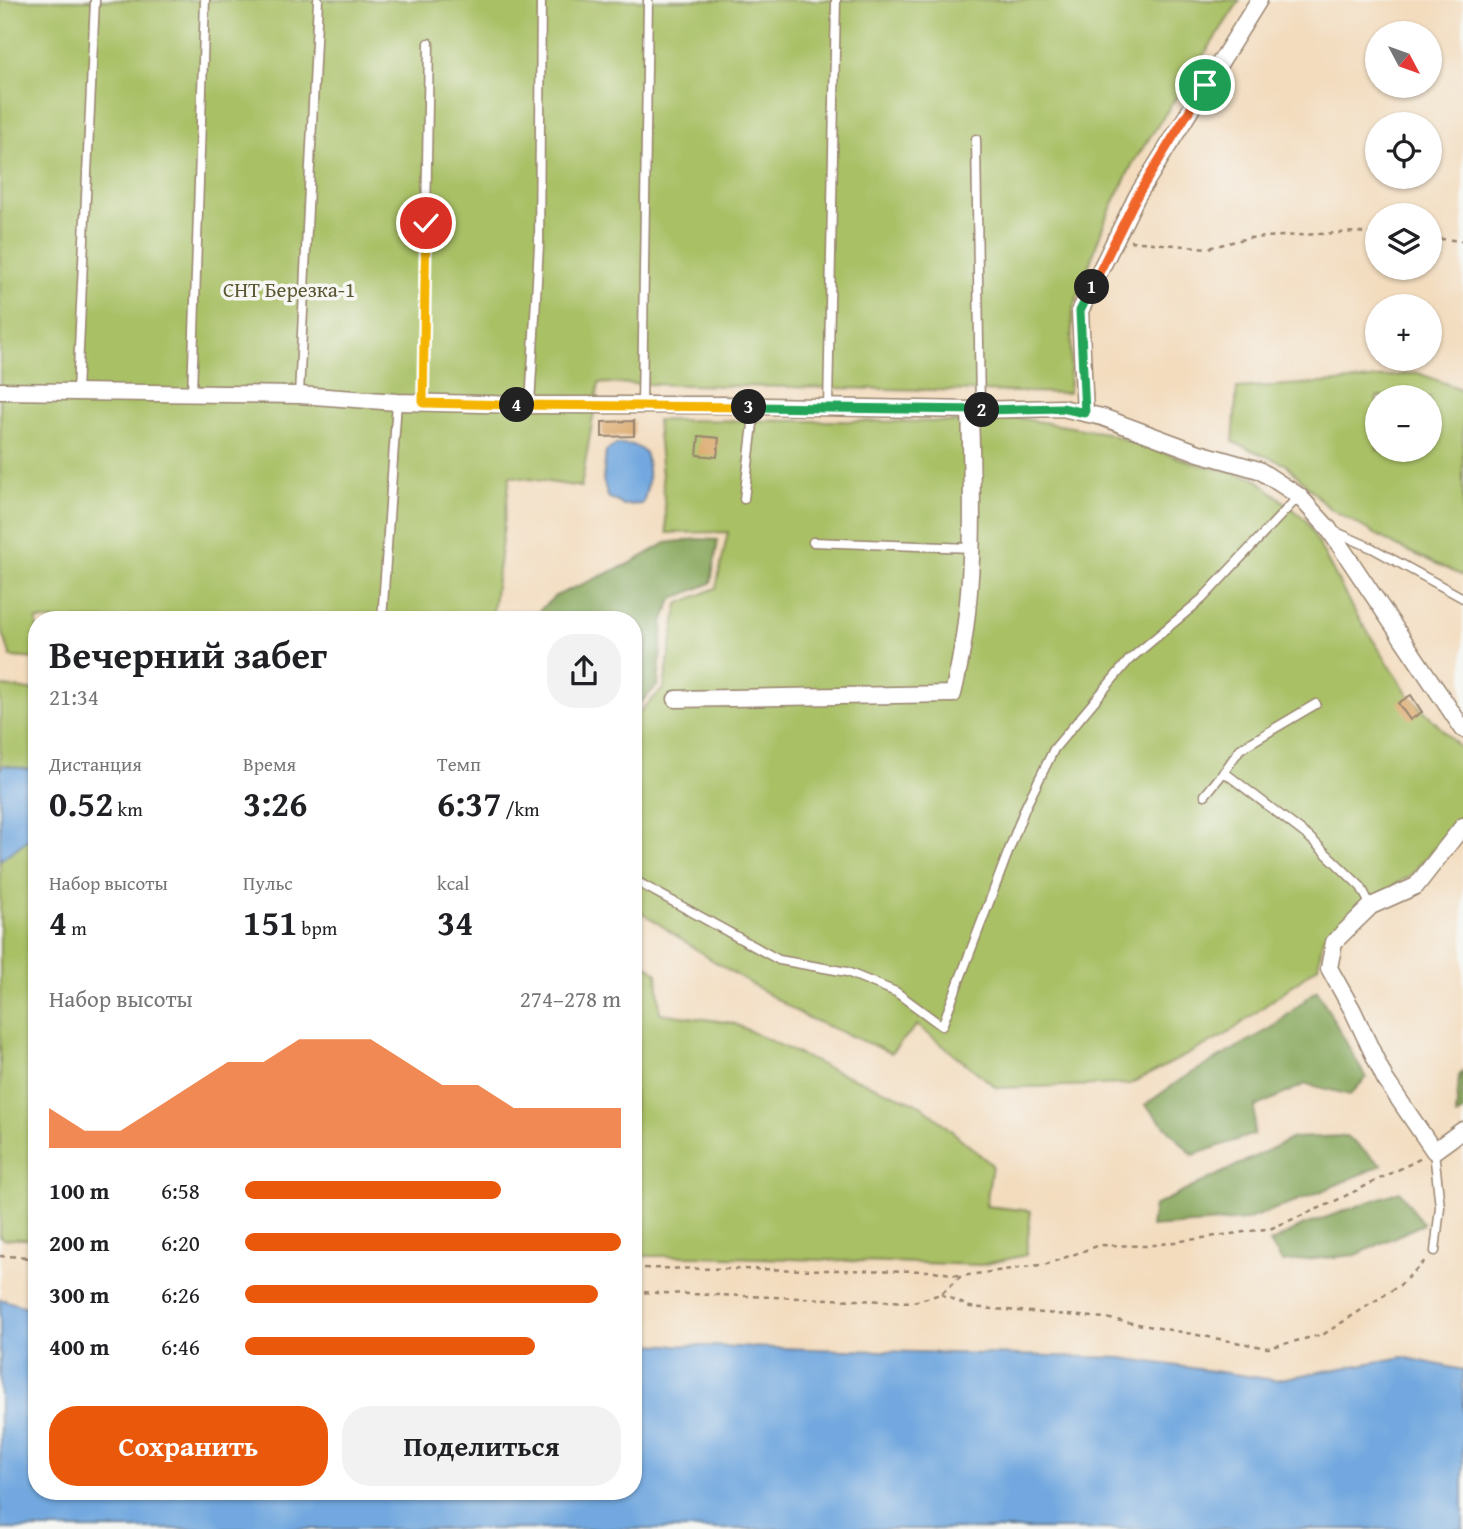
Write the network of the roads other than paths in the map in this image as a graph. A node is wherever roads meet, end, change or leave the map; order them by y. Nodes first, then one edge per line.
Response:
1 (95, 0) edge
2 (205, 0) edge
3 (318, 0) edge
4 (541, 0) edge
5 (648, 0) edge
6 (836, 0) edge
7 (1259, 0) edge
8 (429, 43) dead end
9 (976, 139) dead end
10 (0, 391) edge
11 (76, 392) junction
12 (192, 394) junction
13 (299, 395) junction
14 (397, 402) junction
15 (423, 403) junction
16 (530, 405) junction
17 (642, 405) junction
18 (755, 407) junction
19 (828, 408) junction
20 (975, 410) junction
21 (1085, 413) junction
22 (1299, 496) junction
23 (744, 499) dead end
24 (1328, 528) junction
25 (813, 542) dead end
26 (971, 548) junction
27 (1463, 598) edge
28 (383, 611) edge
29 (676, 699) dead end
30 (1316, 704) dead end
31 (1463, 729) edge
32 (1224, 772) junction
33 (1205, 795) dead end
34 (1463, 826) edge
35 (642, 884) edge
36 (1371, 906) junction
37 (1463, 1129) edge
38 (1434, 1151) junction
39 (1435, 1251) road end

1 - 11 lane
2 - 12 lane
3 - 13 lane
4 - 16 lane
5 - 17 lane
6 - 19 lane
7 - 21 street
8 - 15 lane
9 - 20 lane
10 - 11 street
11 - 12 street
12 - 13 street
13 - 14 street
14 - 15 street
14 - 28 lane
15 - 16 street
16 - 17 street
17 - 18 street
18 - 19 street
18 - 23 lane
19 - 20 street
20 - 21 street
20 - 26 street
21 - 22 street
22 - 24 street
22 - 35 lane
24 - 27 lane
24 - 31 street
25 - 26 lane
26 - 29 street
30 - 32 lane
32 - 33 lane
32 - 36 lane
34 - 36 street
36 - 38 street
37 - 38 street
38 - 39 lane

